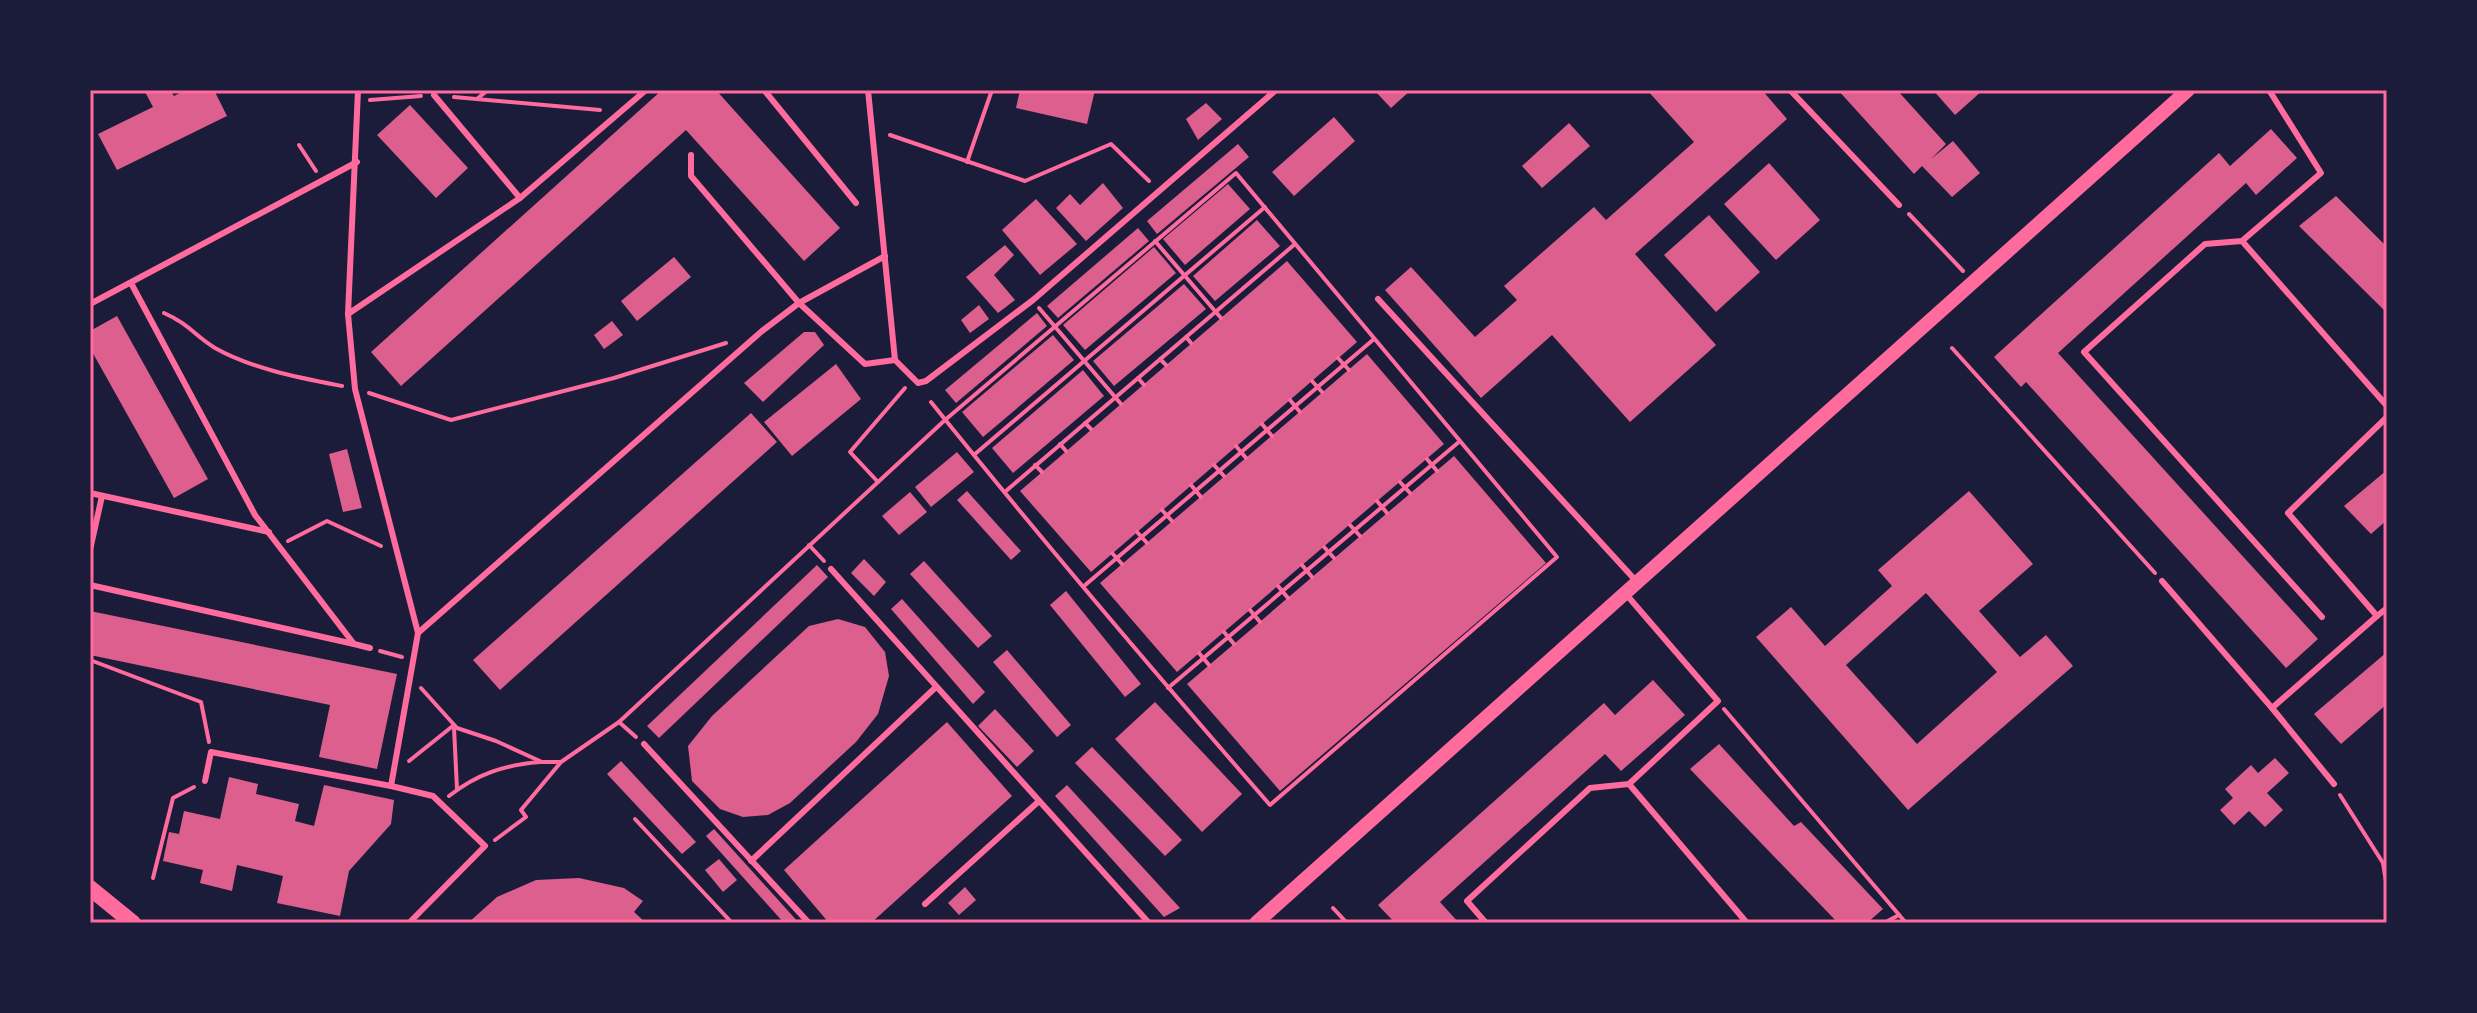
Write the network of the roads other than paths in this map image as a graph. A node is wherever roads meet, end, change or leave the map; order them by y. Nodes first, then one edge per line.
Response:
1 (358, 90) edge
2 (646, 90) edge
3 (764, 90) edge
4 (868, 90) edge
5 (1276, 90) edge
6 (1790, 90) edge
7 (2188, 90) edge
8 (2269, 90) edge
9 (434, 95) road end
10 (691, 155) dead end
11 (357, 162) junction
12 (520, 198) junction
13 (856, 203) dead end
14 (1899, 205) road end
15 (2242, 241) junction
16 (885, 256) junction
17 (131, 283) junction
18 (1378, 299) dead end
19 (799, 303) junction
20 (90, 304) edge
21 (348, 314) junction
22 (895, 360) junction
23 (2387, 406) edge
24 (2387, 417) edge
25 (90, 493) edge
26 (102, 496) junction
27 (269, 532) junction
28 (90, 550) edge
29 (831, 569) road end
30 (2162, 581) road end
31 (1637, 582) junction
32 (90, 585) edge
33 (1625, 593) junction
34 (2387, 608) edge
35 (2377, 616) junction
36 (2322, 617) dead end
37 (418, 633) junction
38 (354, 644) junction
39 (370, 648) road end
40 (936, 687) junction
41 (2272, 708) junction
42 (644, 744) road end
43 (205, 781) road end
44 (1629, 784) junction
45 (2334, 784) road end
46 (391, 786) junction
47 (1038, 802) junction
48 (751, 861) junction
49 (90, 888) edge
50 (925, 904) dead end
51 (133, 923) edge
52 (409, 923) edge
53 (809, 923) edge
54 (1149, 923) edge
55 (1256, 923) edge
56 (1486, 923) edge
57 (1747, 923) edge

1 - 11 lane
2 - 12 lane
3 - 13 lane
4 - 16 lane
5 - 22 lane
6 - 14 lane
7 - 31 street
8 - 15 lane
9 - 12 lane
10 - 19 lane
11 - 17 lane
11 - 21 lane
12 - 21 lane
15 - 23 lane
15 - 36 lane
16 - 19 lane
16 - 22 lane
17 - 20 lane
17 - 27 lane
18 - 31 lane
19 - 22 lane
19 - 37 lane
21 - 37 lane
24 - 35 lane
25 - 26 lane
26 - 27 lane
26 - 28 lane
27 - 38 lane
29 - 40 lane
30 - 41 lane
31 - 33 street
32 - 38 lane
33 - 44 lane
33 - 55 street
34 - 35 lane
35 - 41 lane
37 - 46 lane
38 - 39 lane
40 - 47 lane
40 - 48 lane
41 - 45 lane
42 - 48 lane
43 - 46 lane
44 - 56 lane
44 - 57 lane
46 - 52 lane
47 - 50 lane
47 - 54 lane
48 - 53 lane
49 - 51 main road

